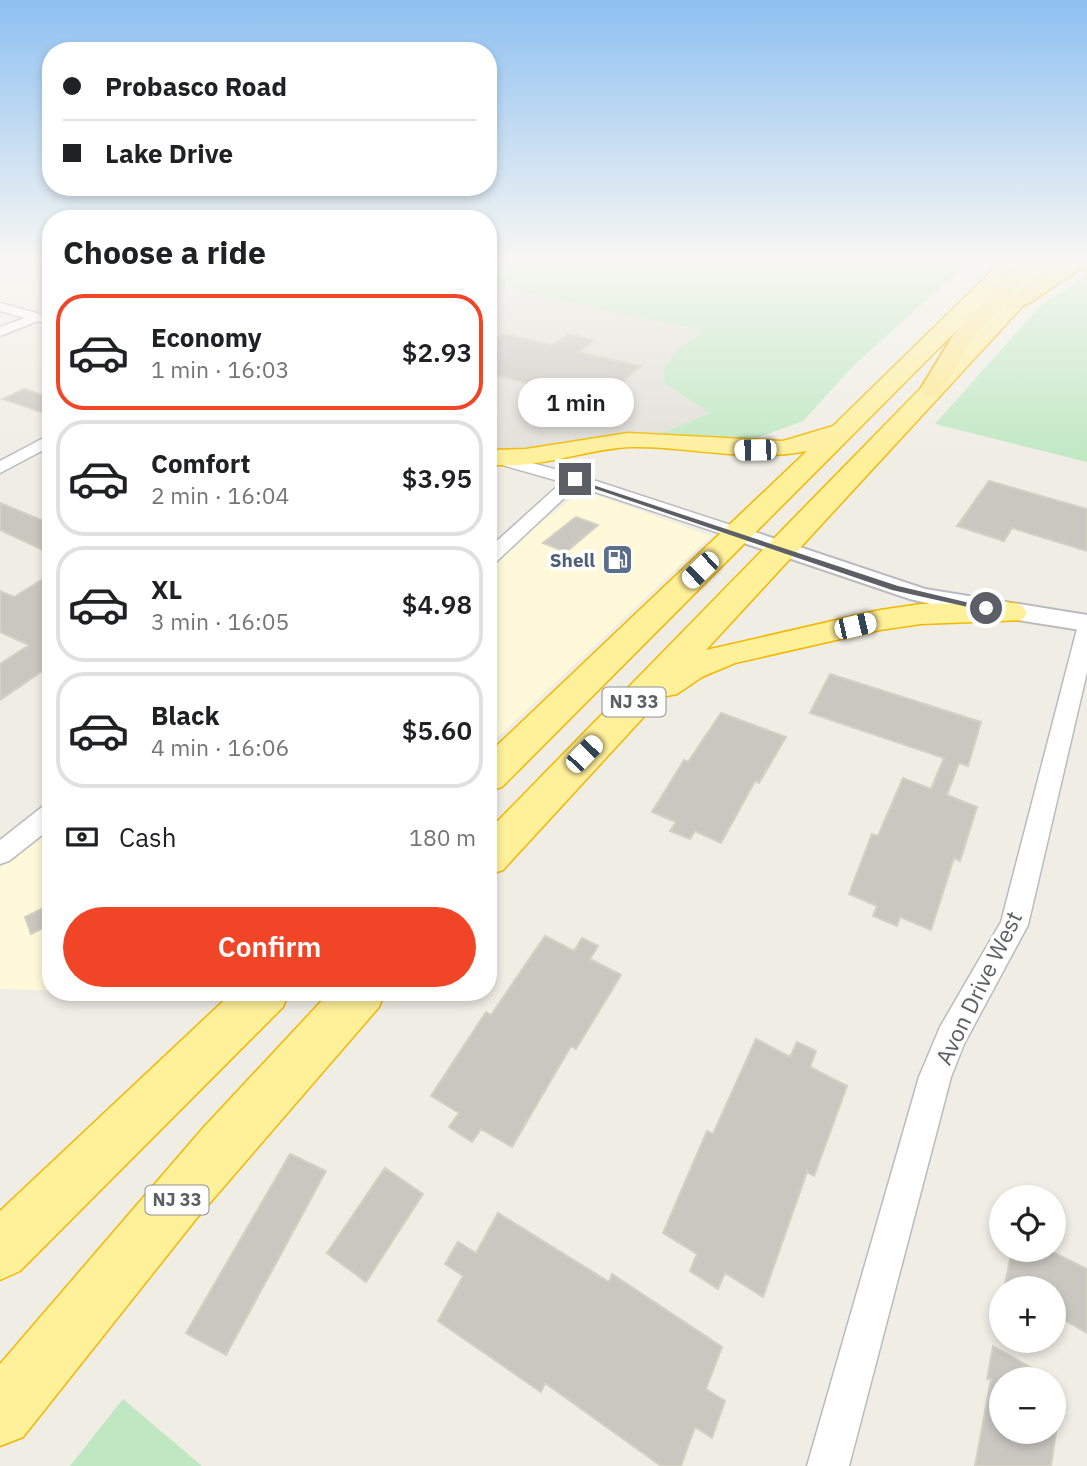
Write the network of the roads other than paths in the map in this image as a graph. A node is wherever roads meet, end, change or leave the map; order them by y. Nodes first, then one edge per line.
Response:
1 (949, 326) edge
2 (972, 326) edge
3 (993, 326) edge
4 (932, 390) junction
5 (847, 426) junction
6 (610, 442) junction
7 (42, 444) edge
8 (497, 457) edge
9 (497, 459) edge
10 (0, 468) edge
11 (575, 479) junction
12 (737, 533) junction
13 (782, 548) junction
14 (497, 551) edge
15 (895, 588) junction
16 (1011, 613) junction
17 (880, 620) junction
18 (1087, 623) edge
19 (1087, 629) edge
20 (584, 754) junction
21 (497, 767) edge
22 (42, 821) edge
23 (497, 848) edge
24 (0, 854) edge
25 (257, 1001) edge
26 (354, 1001) edge
27 (0, 1251) edge
28 (0, 1415) edge
29 (828, 1466) edge

1 - 5 highway, NJ 33
2 - 4 highway
3 - 4 highway, NJ 33
4 - 13 highway, NJ 33
5 - 6 highway
5 - 12 highway, NJ 33
6 - 8 highway
6 - 11 highway
7 - 10 street
9 - 11 street
11 - 12 street
11 - 14 street
12 - 13 street
12 - 21 highway, NJ 33
13 - 15 street
13 - 20 highway, NJ 33
15 - 16 street
15 - 17 highway
16 - 17 highway
16 - 18 street
17 - 20 highway
19 - 29 street, Avon Drive West
20 - 23 highway, NJ 33
22 - 24 street
25 - 27 highway
26 - 28 highway, NJ 33

